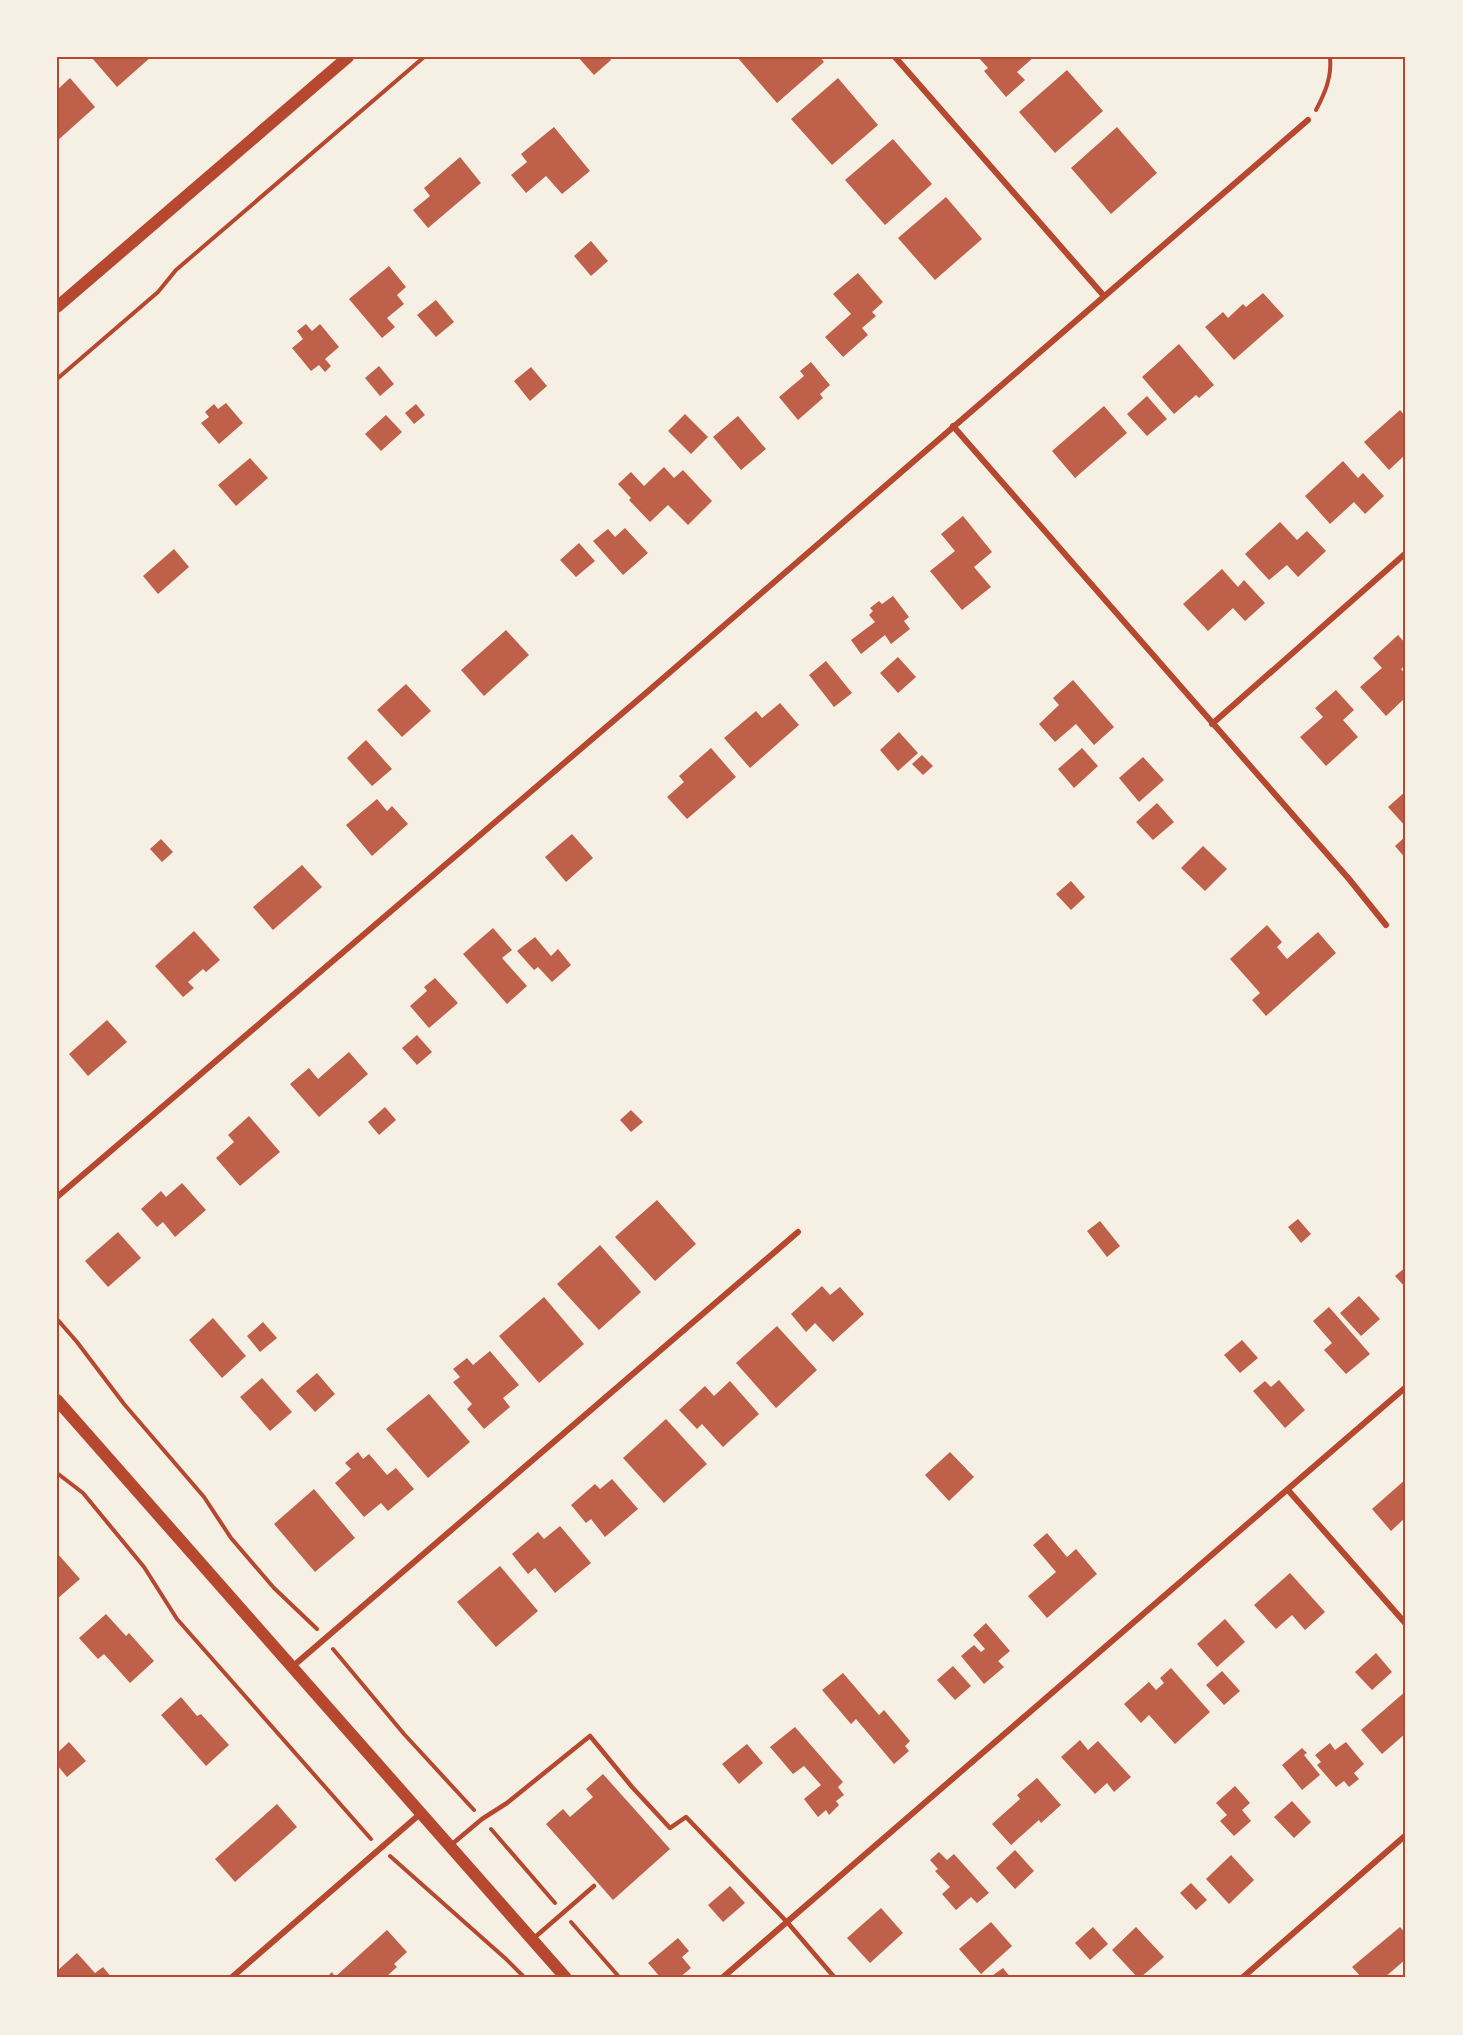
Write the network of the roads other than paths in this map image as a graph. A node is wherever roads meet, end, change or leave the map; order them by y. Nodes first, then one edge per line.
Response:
1 (348, 57) edge
2 (896, 57) edge
3 (1308, 120) road end
4 (1104, 296) junction
5 (57, 307) edge
6 (953, 426) junction
7 (1406, 554) edge
8 (1212, 724) junction
9 (1386, 925) dead end
10 (57, 1197) edge
11 (798, 1232) dead end
12 (1406, 1387) edge
13 (57, 1400) edge
14 (1288, 1490) junction
15 (1406, 1624) edge
16 (292, 1668) junction
17 (420, 1814) junction
18 (1406, 1835) edge
19 (449, 1847) junction
20 (594, 1886) dead end
21 (787, 1922) junction
22 (532, 1940) junction
23 (231, 1978) edge
24 (566, 1978) edge
25 (722, 1978) edge
26 (835, 1978) edge
27 (1242, 1978) edge

1 - 5 main road
2 - 4 street
3 - 4 street
4 - 6 street
6 - 8 street
6 - 10 street
7 - 8 street
8 - 9 street
11 - 16 street
12 - 14 street
13 - 16 main road
14 - 15 street
14 - 21 street
16 - 17 main road
17 - 19 main road
17 - 23 street
18 - 27 street
19 - 21 lane
19 - 22 main road
20 - 22 lane
21 - 25 street
21 - 26 lane
22 - 24 main road

